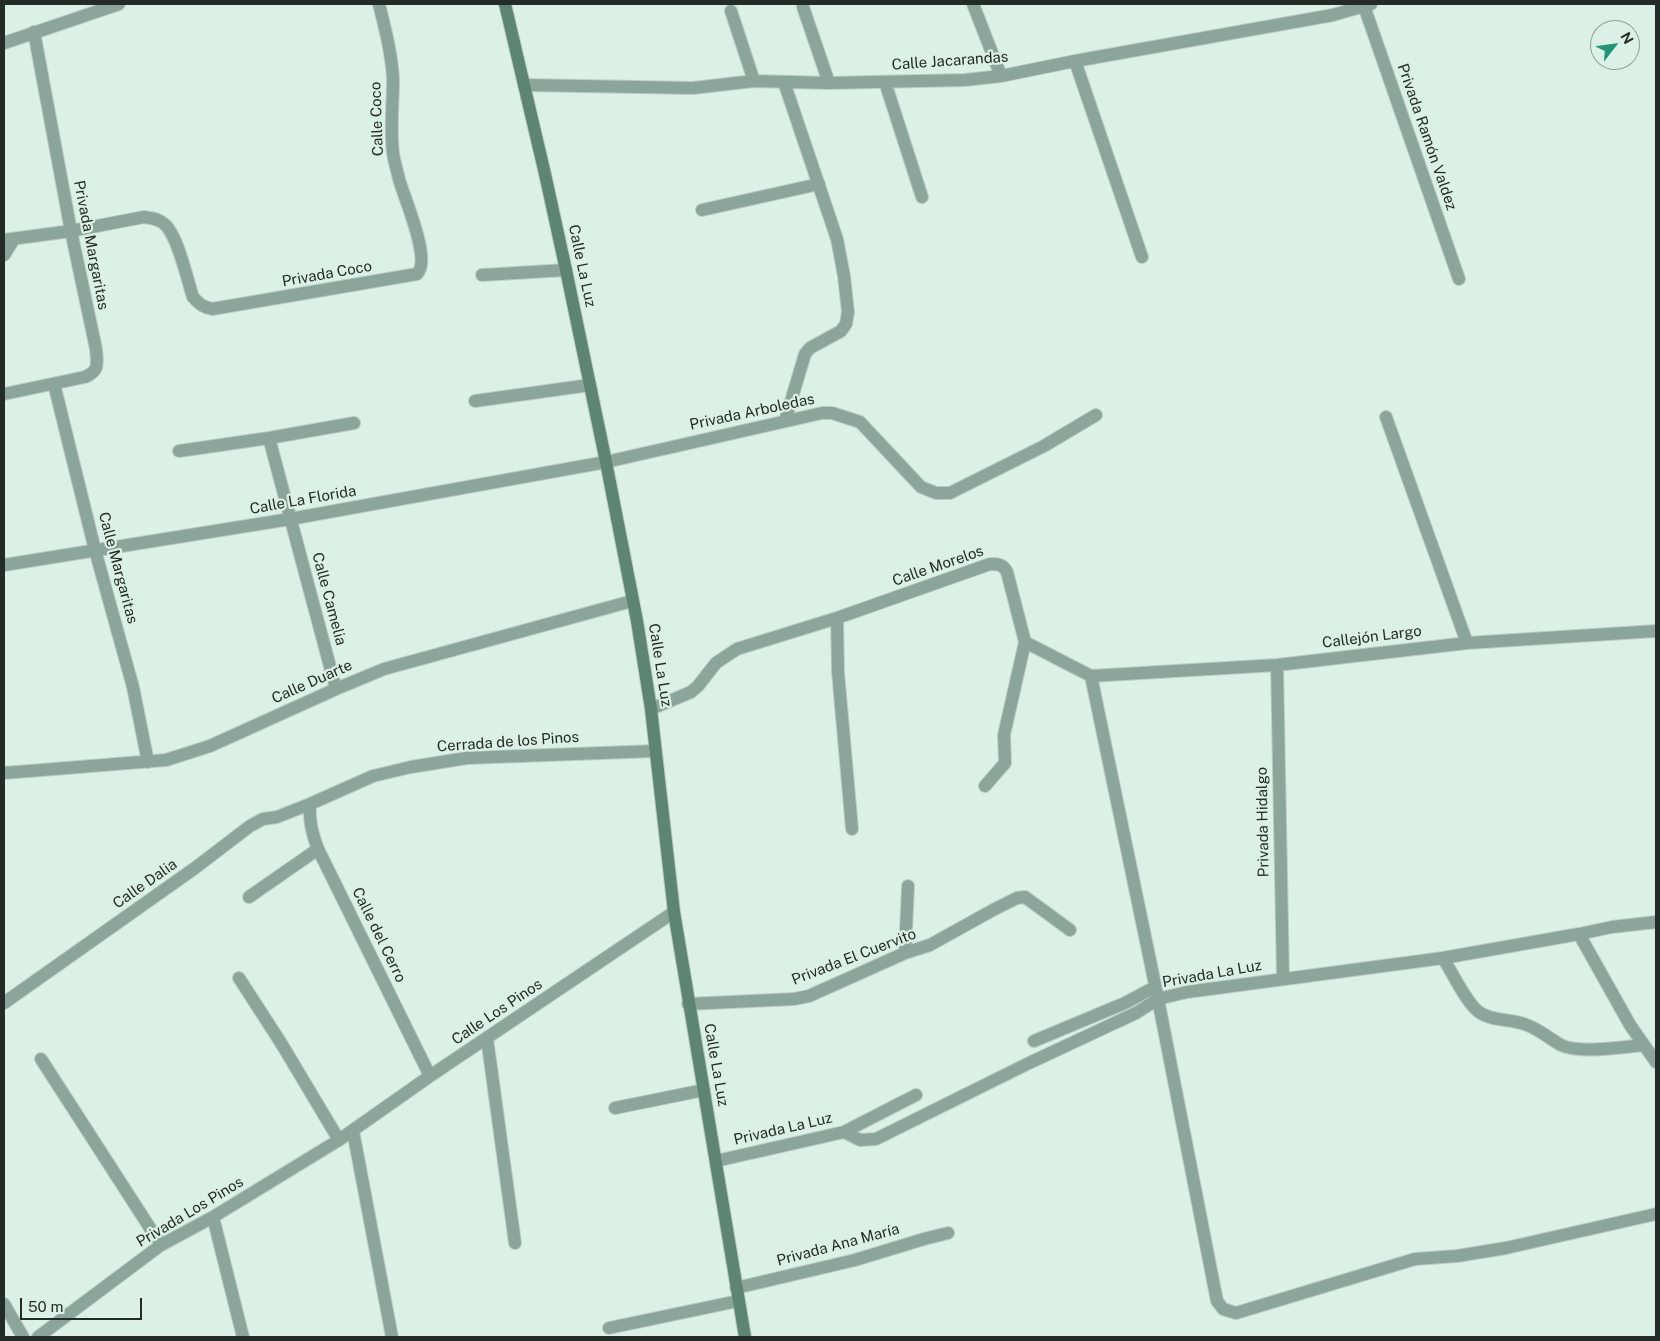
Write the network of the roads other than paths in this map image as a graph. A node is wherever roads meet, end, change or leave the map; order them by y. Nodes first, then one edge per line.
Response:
1 (119, 4) edge
2 (380, 4) edge
3 (505, 4) edge
4 (973, 4) edge
5 (1368, 5) edge
6 (803, 7) dead end
7 (731, 11) dead end
8 (34, 32) junction
9 (4, 43) edge
10 (1075, 61) junction
11 (1001, 76) junction
12 (754, 82) junction
13 (784, 82) junction
14 (829, 82) junction
15 (885, 82) junction
16 (524, 85) junction
17 (819, 184) junction
18 (922, 197) dead end
19 (702, 210) dead end
20 (71, 232) junction
21 (9, 239) edge
22 (4, 255) edge
23 (1142, 257) dead end
24 (422, 260) joint
25 (566, 270) junction
26 (482, 276) dead end
27 (1459, 279) dead end
28 (54, 384) junction
29 (590, 385) junction
30 (4, 394) edge
31 (475, 401) dead end
32 (1096, 415) dead end
33 (1386, 417) dead end
34 (785, 421) junction
35 (354, 423) dead end
36 (269, 438) junction
37 (179, 451) dead end
38 (606, 462) junction
39 (290, 519) junction
40 (95, 550) junction
41 (4, 565) edge
42 (632, 601) junction
43 (837, 618) junction
44 (1656, 631) edge
45 (1025, 642) junction
46 (1467, 643) junction
47 (1276, 665) junction
48 (1091, 676) junction
49 (336, 688) junction
50 (651, 709) junction
51 (655, 751) junction
52 (148, 762) junction
53 (4, 773) edge
54 (985, 786) dead end
55 (310, 804) junction
56 (852, 829) dead end
57 (318, 849) junction
58 (908, 886) dead end
59 (249, 897) dead end
60 (674, 912) junction
61 (1656, 922) edge
62 (1070, 930) dead end
63 (1579, 934) junction
64 (905, 953) junction
65 (1443, 958) junction
66 (239, 978) dead end
67 (1282, 978) junction
68 (1156, 993) junction
69 (4, 1003) edge
70 (688, 1004) junction
71 (487, 1038) junction
72 (1034, 1041) dead end
73 (1644, 1045) junction
74 (41, 1059) dead end
75 (1656, 1062) edge
76 (430, 1076) junction
77 (704, 1090) junction
78 (916, 1095) dead end
79 (615, 1108) dead end
80 (353, 1131) junction
81 (844, 1132) junction
82 (340, 1140) junction
83 (716, 1161) junction
84 (1656, 1214) edge
85 (213, 1217) junction
86 (948, 1233) dead end
87 (515, 1243) dead end
88 (161, 1246) junction
89 (736, 1288) junction
90 (738, 1301) junction
91 (4, 1304) edge
92 (609, 1328) dead end
93 (23, 1337) edge
94 (38, 1337) edge
95 (243, 1337) edge
96 (392, 1337) edge
97 (744, 1337) edge

1 - 8 street
2 - 24 street, Calle Coco
3 - 16 street, Calle La Luz
4 - 11 street
5 - 10 street, Calle Jacarandas
5 - 27 street, Privada Ramón Valdez
6 - 14 street
7 - 12 street
8 - 9 street
8 - 20 street, Privada Margaritas
10 - 11 street, Calle Jacarandas
10 - 23 street
11 - 15 street, Calle Jacarandas
12 - 13 street, Calle Jacarandas
12 - 16 street, Calle Jacarandas
13 - 14 street, Calle Jacarandas
13 - 17 street
14 - 15 street, Calle Jacarandas
15 - 18 street
16 - 25 street, Calle La Luz
17 - 19 street
17 - 34 street
20 - 21 street
20 - 24 street, Privada Coco
20 - 28 street, Privada Margaritas
21 - 22 street
25 - 26 street
25 - 29 street, Calle La Luz
28 - 30 street, Privada Margaritas
28 - 40 street, Calle Margaritas
29 - 31 street
29 - 38 street, Calle La Luz
32 - 34 street, Privada Arboledas
33 - 46 street
34 - 38 street, Privada Arboledas
35 - 36 street
36 - 37 street
36 - 39 street, Calle Camelia
38 - 39 street, Calle La Florida
38 - 42 street, Calle La Luz
39 - 40 street, Calle La Florida
39 - 49 street, Calle Camelia
40 - 41 street, Calle La Florida
40 - 52 street, Calle Margaritas
42 - 49 street, Calle Duarte
42 - 50 street, Calle La Luz
43 - 45 street, Calle Morelos
43 - 50 street, Calle Morelos
43 - 56 street
44 - 46 street, Callejón Largo
45 - 48 street
45 - 54 street
46 - 47 street, Callejón Largo
47 - 48 street, Callejón Largo
47 - 67 street, Privada Hidalgo
48 - 68 street
49 - 52 street, Calle Duarte
50 - 51 street, Calle La Luz
51 - 55 street, Cerrada de los Pinos
51 - 60 street, Calle La Luz
52 - 53 street, Calle Duarte
55 - 57 street, Calle del Cerro
55 - 69 street, Calle Dalia
57 - 59 street
57 - 76 street, Calle del Cerro
58 - 64 street
60 - 70 street, Calle La Luz
60 - 71 street, Calle Los Pinos
61 - 63 street, Privada La Luz
62 - 64 street, Privada El Cuervito
63 - 65 street, Privada La Luz
63 - 73 street
64 - 70 street, Privada El Cuervito
65 - 67 street, Privada La Luz
65 - 73 street
66 - 82 street
67 - 68 street, Privada La Luz
68 - 72 street
68 - 81 street, Privada La Luz
68 - 84 street
70 - 77 street, Calle La Luz
71 - 76 street, Calle Los Pinos
71 - 87 street
73 - 75 street
74 - 88 street
76 - 80 street, Calle Los Pinos
77 - 79 street
77 - 83 street, Calle La Luz
78 - 81 street
80 - 82 street, Calle Los Pinos
80 - 96 street
81 - 83 street, Privada La Luz
82 - 85 street, Privada Los Pinos
83 - 89 street, Calle La Luz
85 - 88 street, Privada Los Pinos
85 - 95 street
86 - 89 street, Privada Ana María
88 - 94 street, Privada Los Pinos
89 - 90 street, Calle La Luz
90 - 92 street
90 - 97 street, Calle La Luz
91 - 93 street

